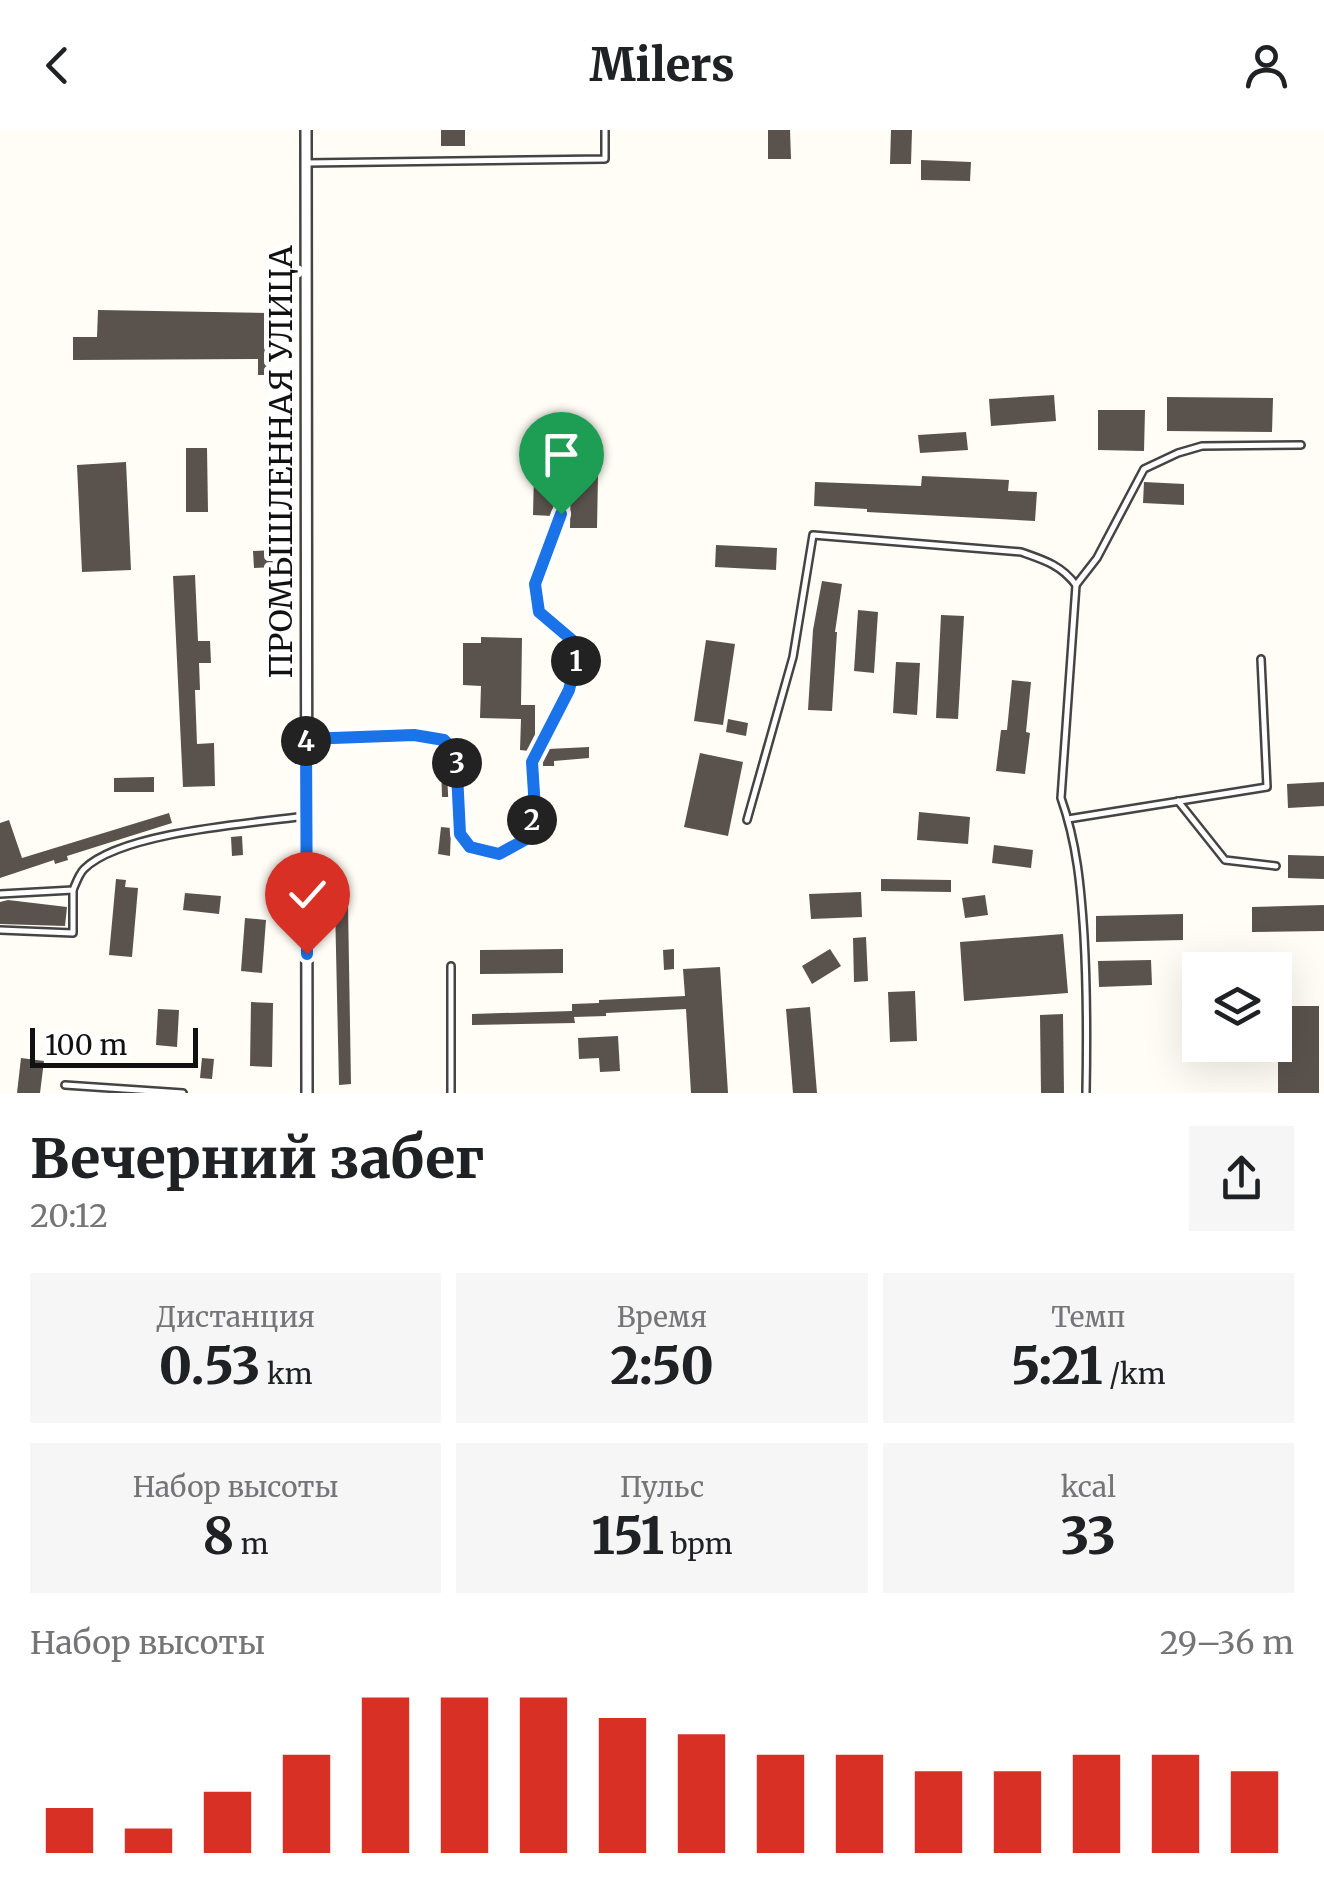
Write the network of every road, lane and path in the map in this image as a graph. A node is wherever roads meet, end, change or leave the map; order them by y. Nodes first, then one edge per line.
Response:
1 (306, 130) edge
2 (605, 130) edge
3 (306, 163) junction
4 (1300, 445) dead end
5 (564, 479) dead end
6 (1076, 584) junction
7 (1261, 659) dead end
8 (306, 739) junction
9 (1178, 802) junction
10 (306, 816) junction
11 (1068, 819) junction
12 (747, 820) dead end
13 (1276, 866) dead end
14 (73, 890) junction
15 (0, 894) edge
16 (0, 930) edge
17 (451, 966) dead end
18 (65, 1085) dead end
19 (183, 1093) edge
20 (307, 1093) edge
21 (451, 1093) edge
22 (1086, 1093) edge

1 - 3 street, ПРОМЫШЛЕННАЯ УЛИЦА
2 - 3 lane
3 - 8 street, ПРОМЫШЛЕННАЯ УЛИЦА
4 - 6 lane
5 - 8 street
6 - 11 lane
6 - 12 lane
7 - 9 lane
8 - 10 street, ПРОМЫШЛЕННАЯ УЛИЦА
9 - 11 lane
9 - 13 lane
10 - 14 lane
10 - 20 street, ПРОМЫШЛЕННАЯ УЛИЦА
11 - 22 lane
14 - 15 lane
14 - 16 lane
17 - 21 lane
18 - 19 lane

